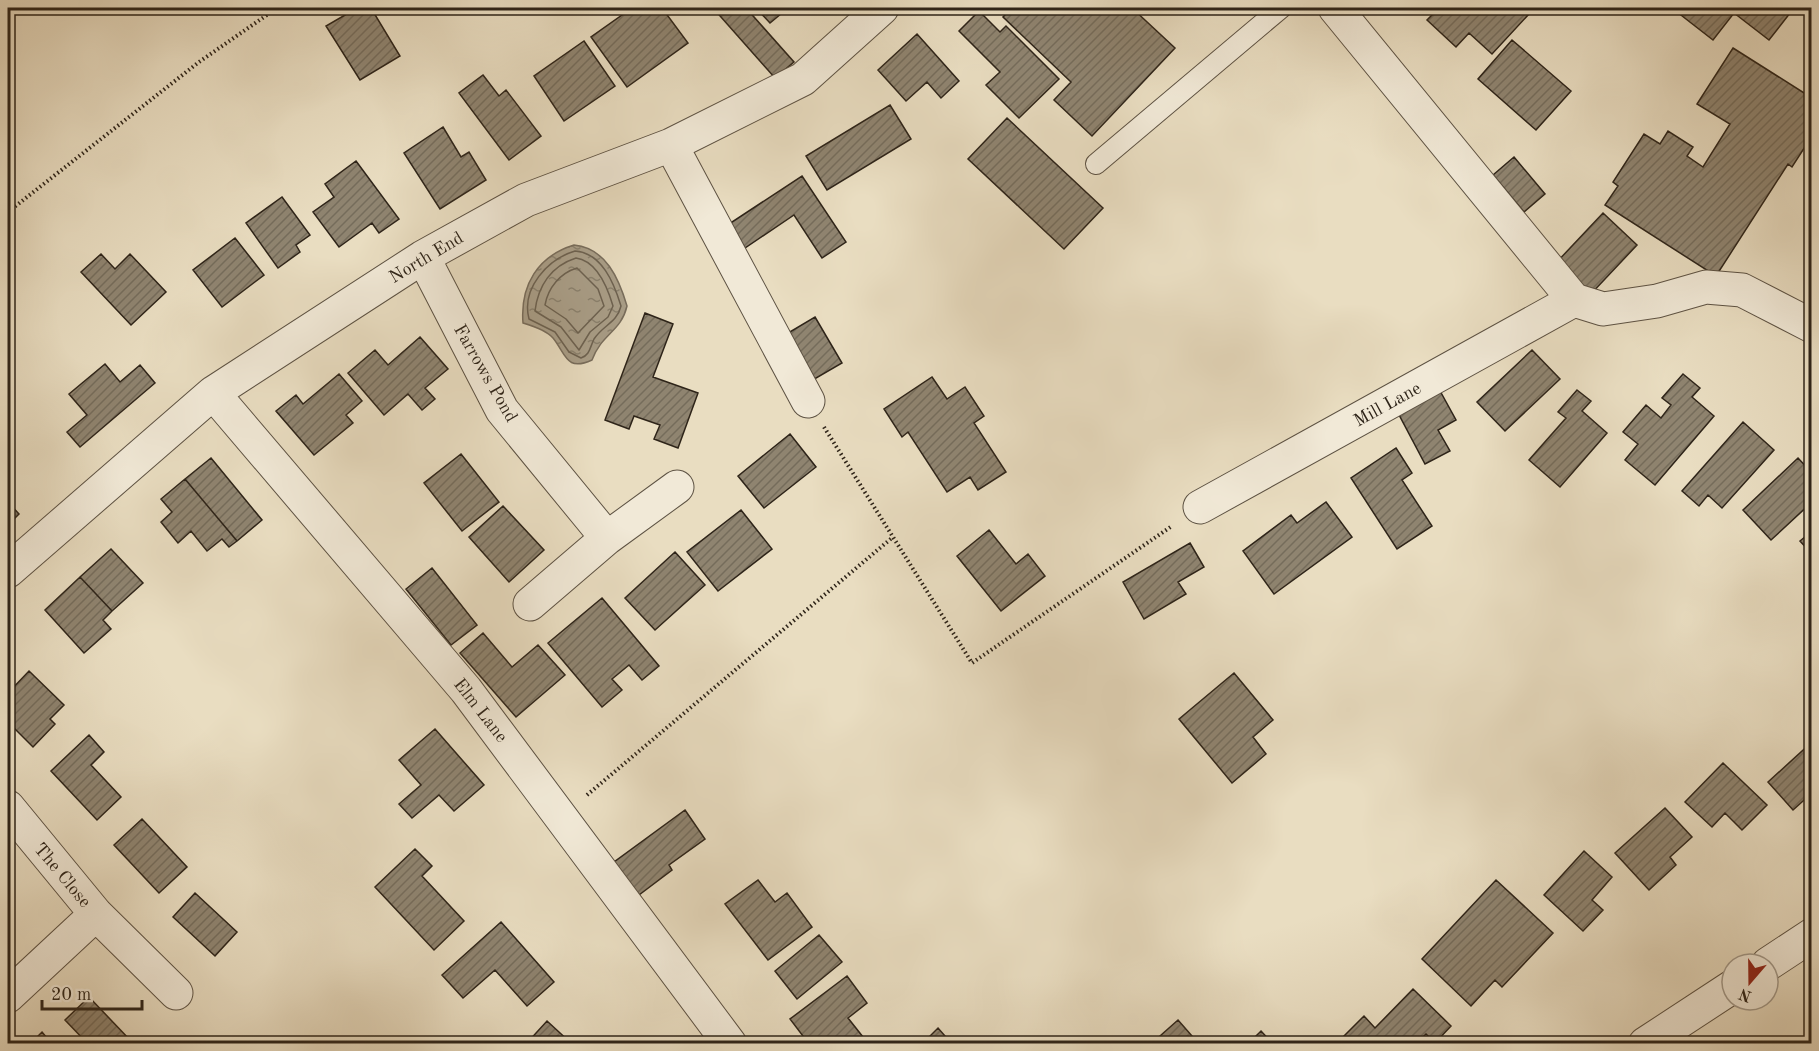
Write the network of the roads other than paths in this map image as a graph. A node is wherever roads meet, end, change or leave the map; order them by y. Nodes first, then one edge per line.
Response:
1 (882, 8) edge
2 (1281, 8) edge
3 (1335, 8) edge
4 (671, 145) junction
5 (1096, 164) dead end
6 (423, 257) junction
7 (1574, 300) junction
8 (1812, 326) edge
9 (213, 393) junction
10 (808, 401) road end
11 (677, 487) dead end
12 (1200, 507) road end
13 (607, 538) junction
14 (8, 571) edge
15 (530, 604) dead end
16 (8, 807) edge
17 (96, 914) junction
18 (1812, 935) edge
19 (1780, 956) edge
20 (176, 993) dead end
21 (1720, 995) edge
22 (8, 996) edge
23 (730, 1044) edge
24 (1646, 1044) edge

1 - 4 street, North End
2 - 5 lane
3 - 7 street
4 - 6 street, North End
4 - 10 street
6 - 9 street, North End
6 - 13 street, Farrows Pond
7 - 8 street
7 - 12 street, Mill Lane
9 - 14 street, North End
9 - 23 street, Elm Lane
11 - 13 street
13 - 15 street
16 - 17 street, The Close
17 - 20 street, The Close
17 - 22 street, The Close
18 - 19 street
21 - 24 street

